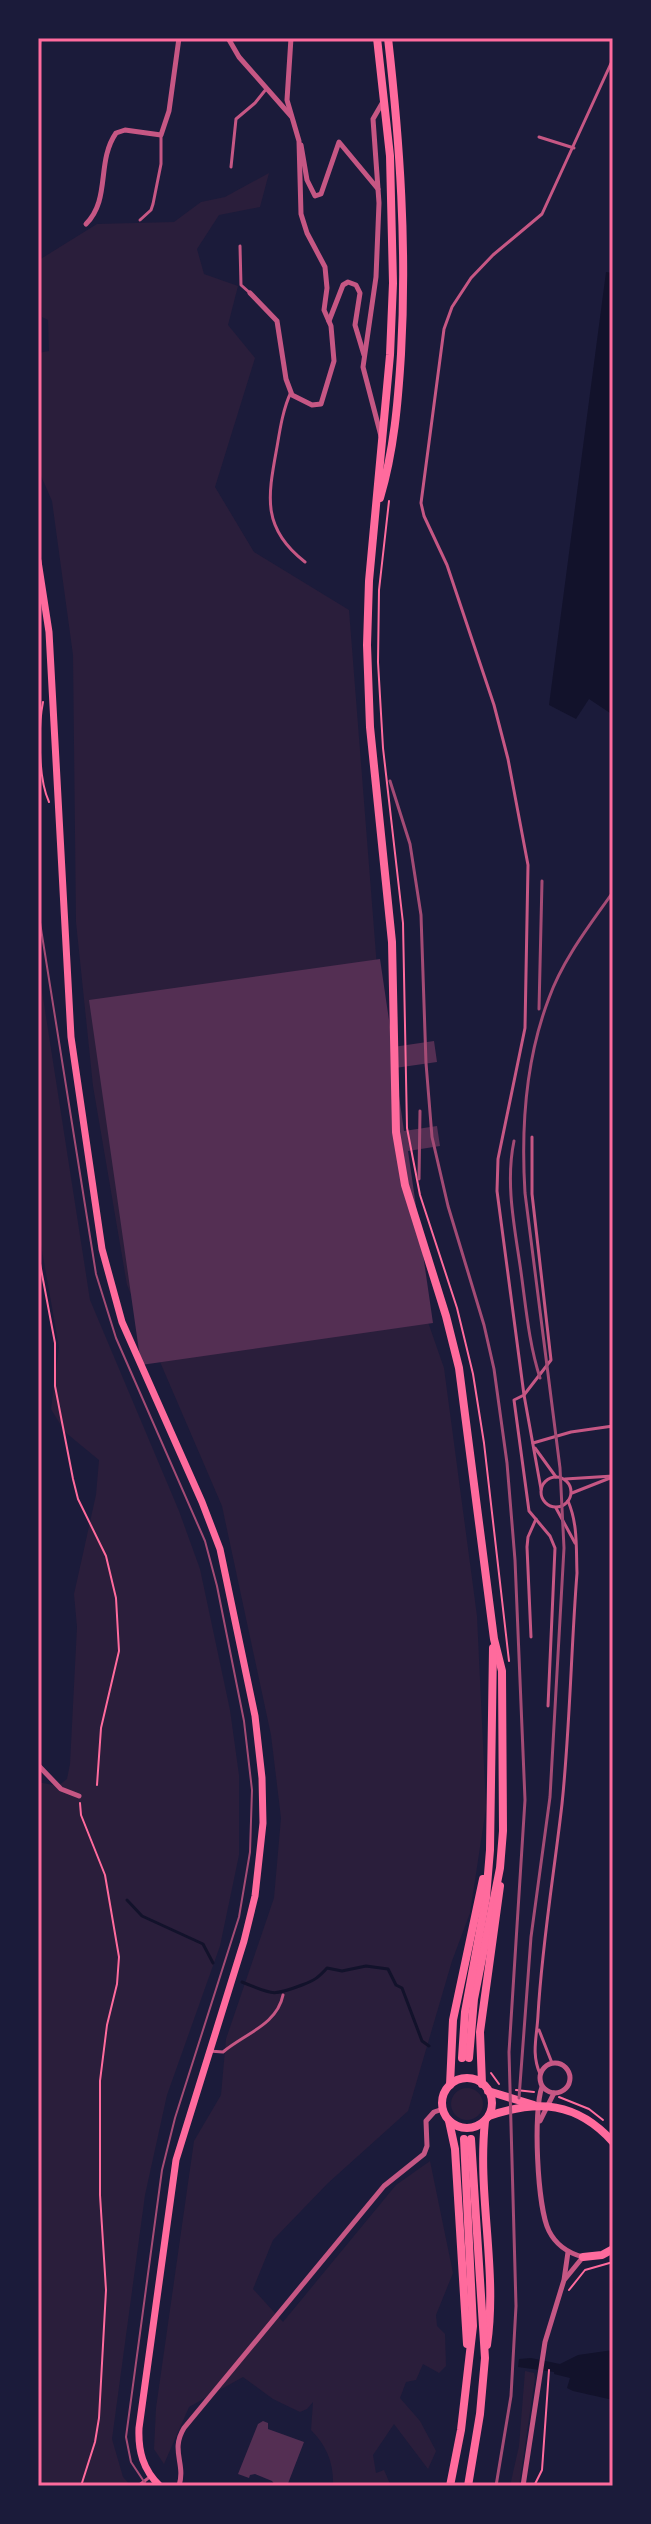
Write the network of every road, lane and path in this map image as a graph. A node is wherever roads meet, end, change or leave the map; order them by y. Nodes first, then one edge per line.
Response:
1 (39, 38) edge
2 (179, 38) edge
3 (228, 38) edge
4 (291, 38) edge
5 (377, 38) edge
6 (388, 38) edge
7 (38, 52) edge
8 (613, 59) edge
9 (267, 88) junction
10 (384, 100) junction
11 (291, 117) junction
12 (161, 135) junction
13 (539, 137) dead end
14 (299, 141) junction
15 (574, 148) junction
16 (231, 167) dead end
17 (378, 189) junction
18 (140, 220) dead end
19 (86, 224) dead end
20 (240, 246) dead end
21 (250, 293) joint
22 (329, 321) junction
23 (364, 356) junction
24 (291, 392) junction
25 (382, 441) junction
26 (390, 496) dead end
27 (376, 514) junction
28 (38, 561) edge
29 (305, 562) dead end
30 (51, 678) junction
31 (57, 821) junction
32 (532, 1137) dead end
33 (38, 1253) edge
34 (524, 1395) junction
35 (613, 1426) edge
36 (534, 1446) junction
37 (613, 1476) edge
38 (557, 1478) junction
39 (563, 1480) junction
40 (541, 1489) junction
41 (571, 1493) junction
42 (568, 1501) junction
43 (556, 1507) junction
44 (536, 1519) junction
45 (575, 1543) junction
46 (495, 1544) dead end
47 (531, 1637) dead end
48 (494, 1639) junction
49 (548, 1706) dead end
50 (38, 1765) edge
51 (97, 1785) dead end
52 (79, 1796) joint
53 (487, 1867) junction
54 (500, 1868) junction
55 (283, 1995) dead end
56 (538, 2027) junction
57 (209, 2051) junction
58 (552, 2063) junction
59 (540, 2074) junction
60 (450, 2085) junction
61 (542, 2087) junction
62 (487, 2089) junction
63 (554, 2093) junction
64 (535, 2105) junction
65 (443, 2109) junction
66 (488, 2117) junction
67 (449, 2121) junction
68 (539, 2122) junction
69 (613, 2142) edge
70 (610, 2251) edge
71 (568, 2252) junction
72 (583, 2257) junction
73 (612, 2262) edge
74 (576, 2279) dead end
75 (564, 2280) junction
76 (469, 2357) junction
77 (485, 2358) junction
78 (547, 2382) dead end
79 (151, 2476) junction
80 (81, 2486) edge
81 (138, 2486) edge
82 (160, 2486) edge
83 (179, 2486) edge
84 (450, 2486) edge
85 (468, 2486) edge
86 (523, 2486) edge
87 (534, 2486) edge

1 - 7 street
2 - 12 street
3 - 9 street
4 - 11 street
5 - 10 highway
6 - 27 highway
8 - 15 lane
9 - 11 street
9 - 16 lane
10 - 17 street
10 - 25 highway
11 - 14 street
12 - 18 lane
12 - 19 street
13 - 15 lane
14 - 17 street
14 - 22 street
15 - 34 lane
17 - 23 street
20 - 21 lane
21 - 24 street
22 - 23 street
22 - 24 street
23 - 25 street
24 - 29 lane
25 - 27 highway
26 - 46 path
27 - 48 highway
28 - 30 main road
30 - 31 main road
30 - 31 path
31 - 57 main road
32 - 34 lane
33 - 51 path
34 - 36 lane
34 - 44 lane
35 - 36 lane
36 - 38 lane
36 - 40 lane
37 - 39 lane
37 - 41 lane
38 - 39 lane
38 - 40 lane
39 - 41 lane
40 - 43 lane
41 - 42 lane
42 - 43 lane
42 - 45 lane
43 - 45 lane
44 - 47 lane
44 - 49 lane
45 - 56 lane
48 - 53 highway
48 - 54 highway
50 - 52 street
52 - 80 path
53 - 54 highway
53 - 60 highway
54 - 62 highway
55 - 57 lane
56 - 58 lane
56 - 59 lane
57 - 79 main road
58 - 59 street
58 - 63 street
59 - 61 street
60 - 62 highway
60 - 65 highway
61 - 63 street
61 - 68 street
62 - 64 highway
62 - 66 highway
63 - 68 street
64 - 66 highway
64 - 69 highway
65 - 67 highway
65 - 83 street
66 - 67 highway
66 - 77 highway
67 - 76 highway
68 - 71 street
70 - 72 highway
71 - 72 street
71 - 75 street
72 - 75 street
73 - 74 path
75 - 86 street
76 - 77 highway
76 - 84 highway
77 - 85 highway
78 - 87 path
79 - 81 lane
79 - 82 main road

